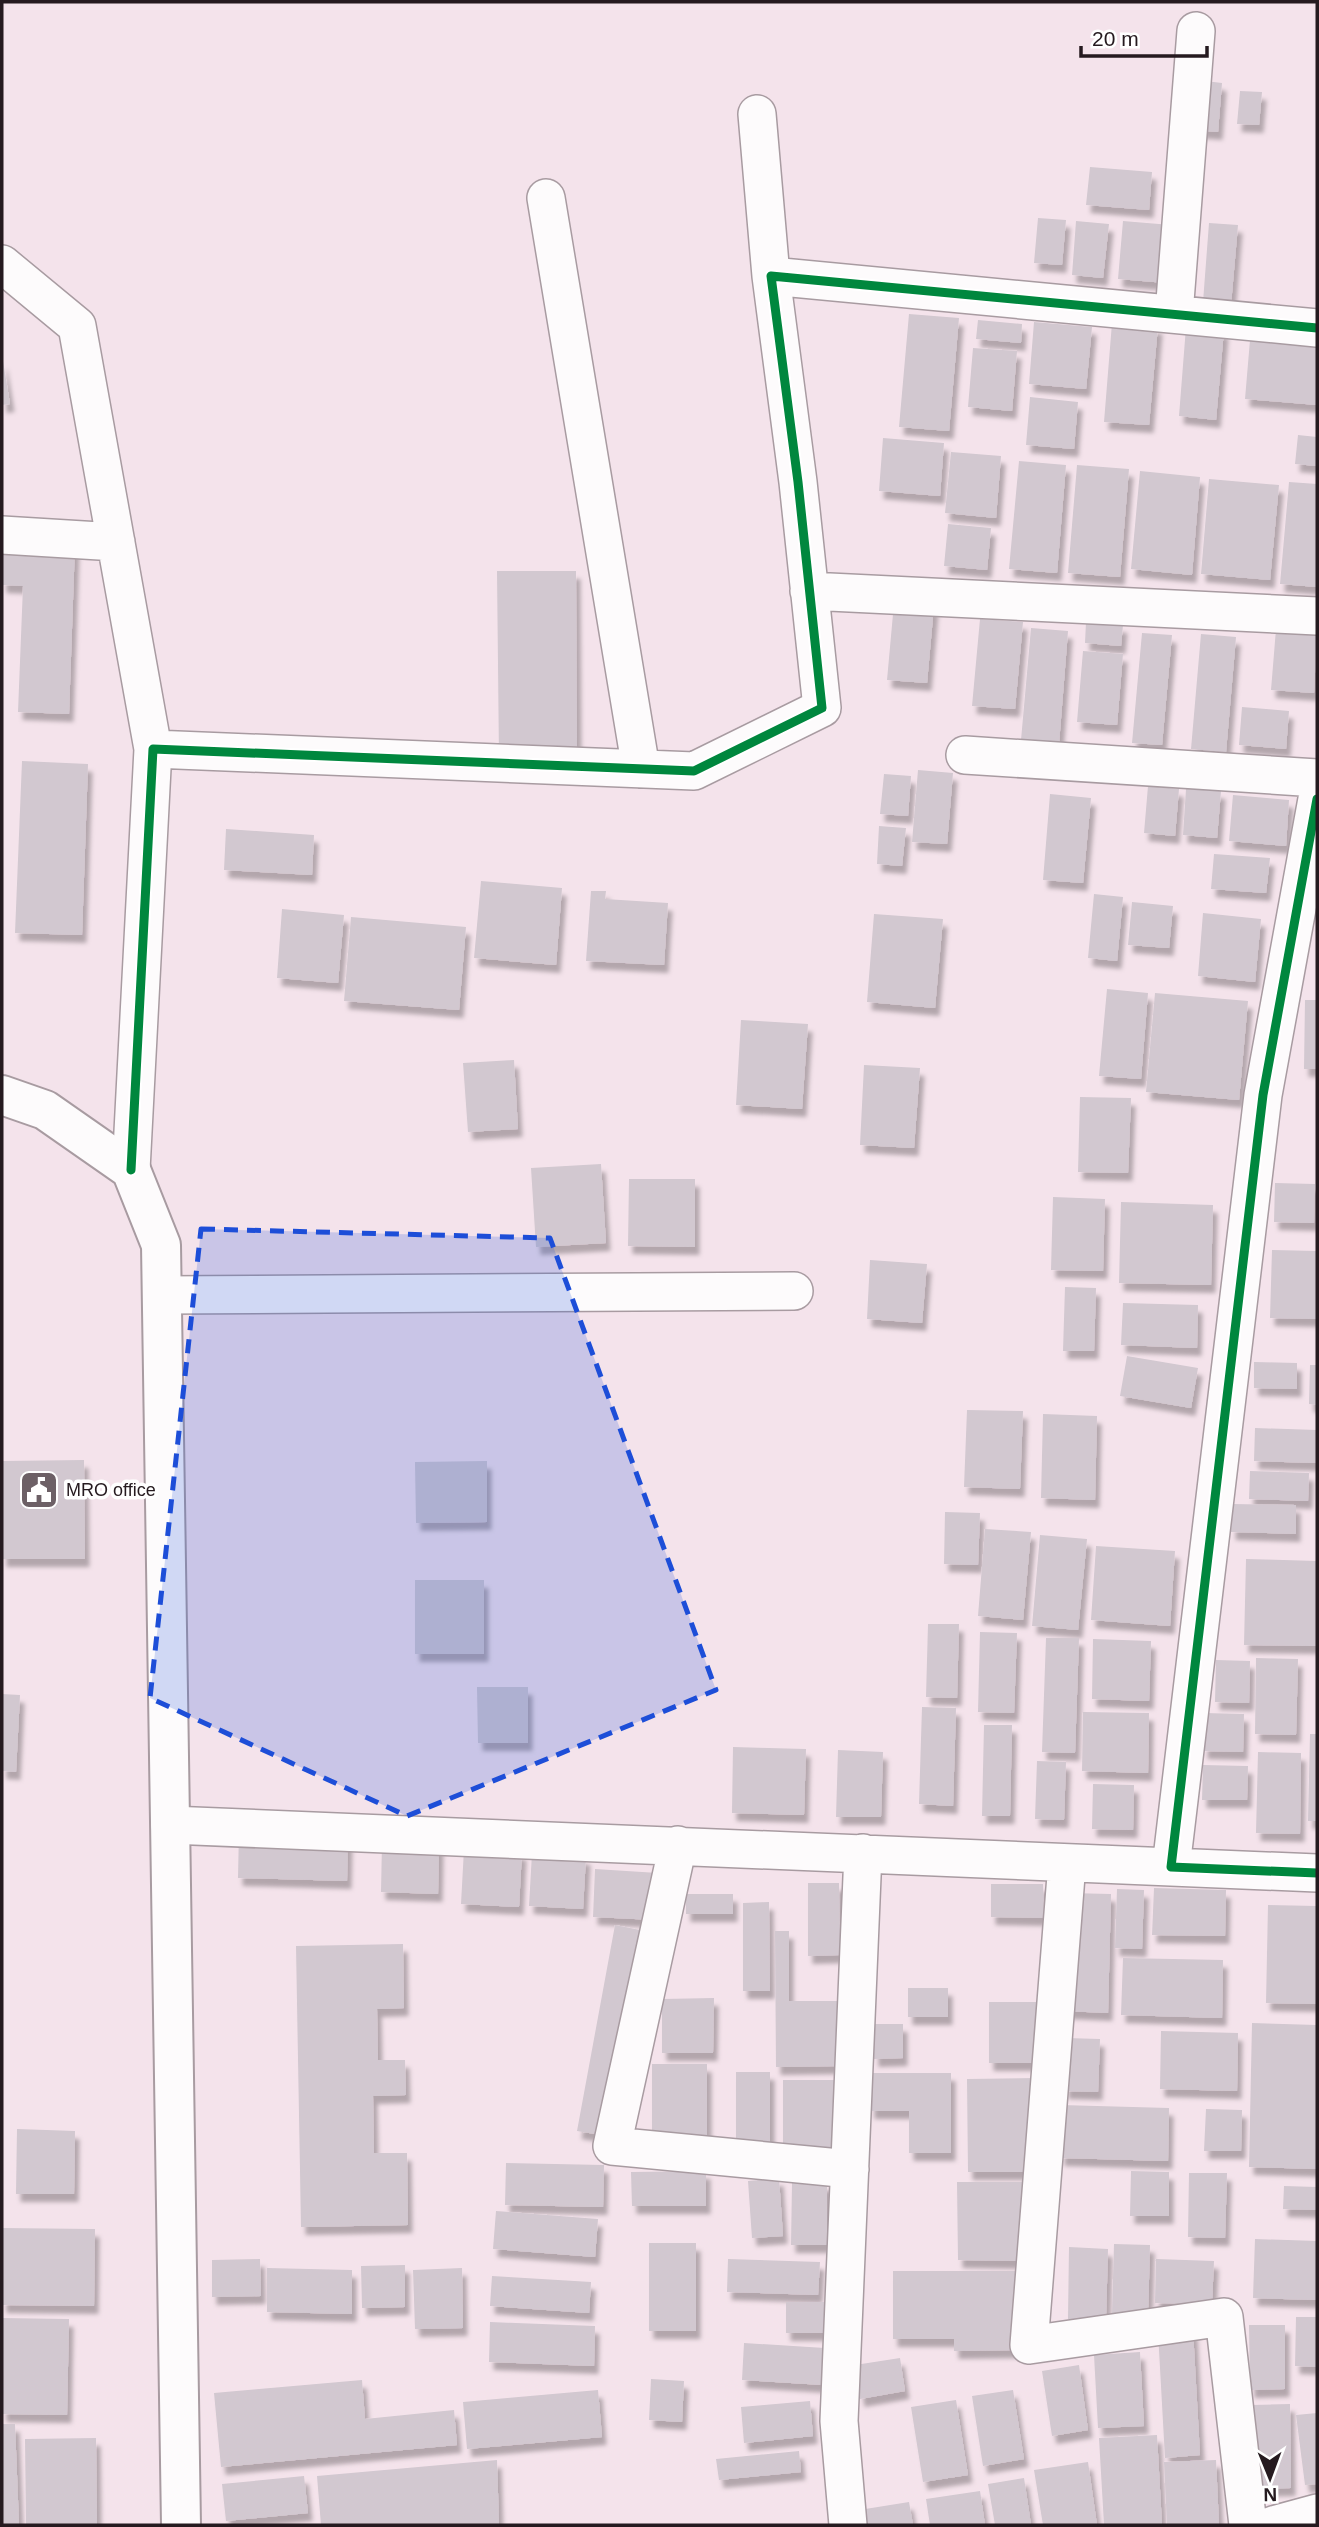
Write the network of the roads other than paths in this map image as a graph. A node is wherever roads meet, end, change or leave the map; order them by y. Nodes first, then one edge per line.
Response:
1 (1196, 31) dead end
2 (757, 114) dead end
3 (546, 198) dead end
4 (2, 264) edge
5 (771, 276) junction
6 (1174, 314) junction
7 (1317, 328) edge
8 (2, 536) edge
9 (116, 542) junction
10 (809, 591) junction
11 (1317, 616) edge
12 (153, 749) junction
13 (965, 755) dead end
14 (641, 769) junction
15 (1317, 778) edge
16 (1317, 799) edge
17 (2, 1095) edge
18 (131, 1170) junction
19 (794, 1291) dead end
20 (162, 1295) junction
21 (170, 1825) junction
22 (678, 1844) junction
23 (863, 1853) junction
24 (1067, 1863) junction
25 (1171, 1867) junction
26 (1317, 1873) edge
27 (850, 2169) junction
28 (1317, 2513) edge
29 (181, 2525) edge
30 (848, 2525) edge
31 (1248, 2525) edge
32 (1273, 2525) edge

1 - 6 street
2 - 5 street
3 - 14 street
4 - 9 street
5 - 6 street
5 - 10 street
6 - 7 street
8 - 9 street
9 - 12 street
10 - 11 street
10 - 14 street
12 - 14 street
12 - 18 street
13 - 15 street
16 - 25 street
17 - 18 main road
18 - 20 main road
19 - 20 street
20 - 21 main road
21 - 22 street
21 - 29 main road
22 - 23 street
22 - 27 street
23 - 24 street
23 - 27 street
24 - 25 street
24 - 31 street
25 - 26 street
27 - 30 street
28 - 32 street

